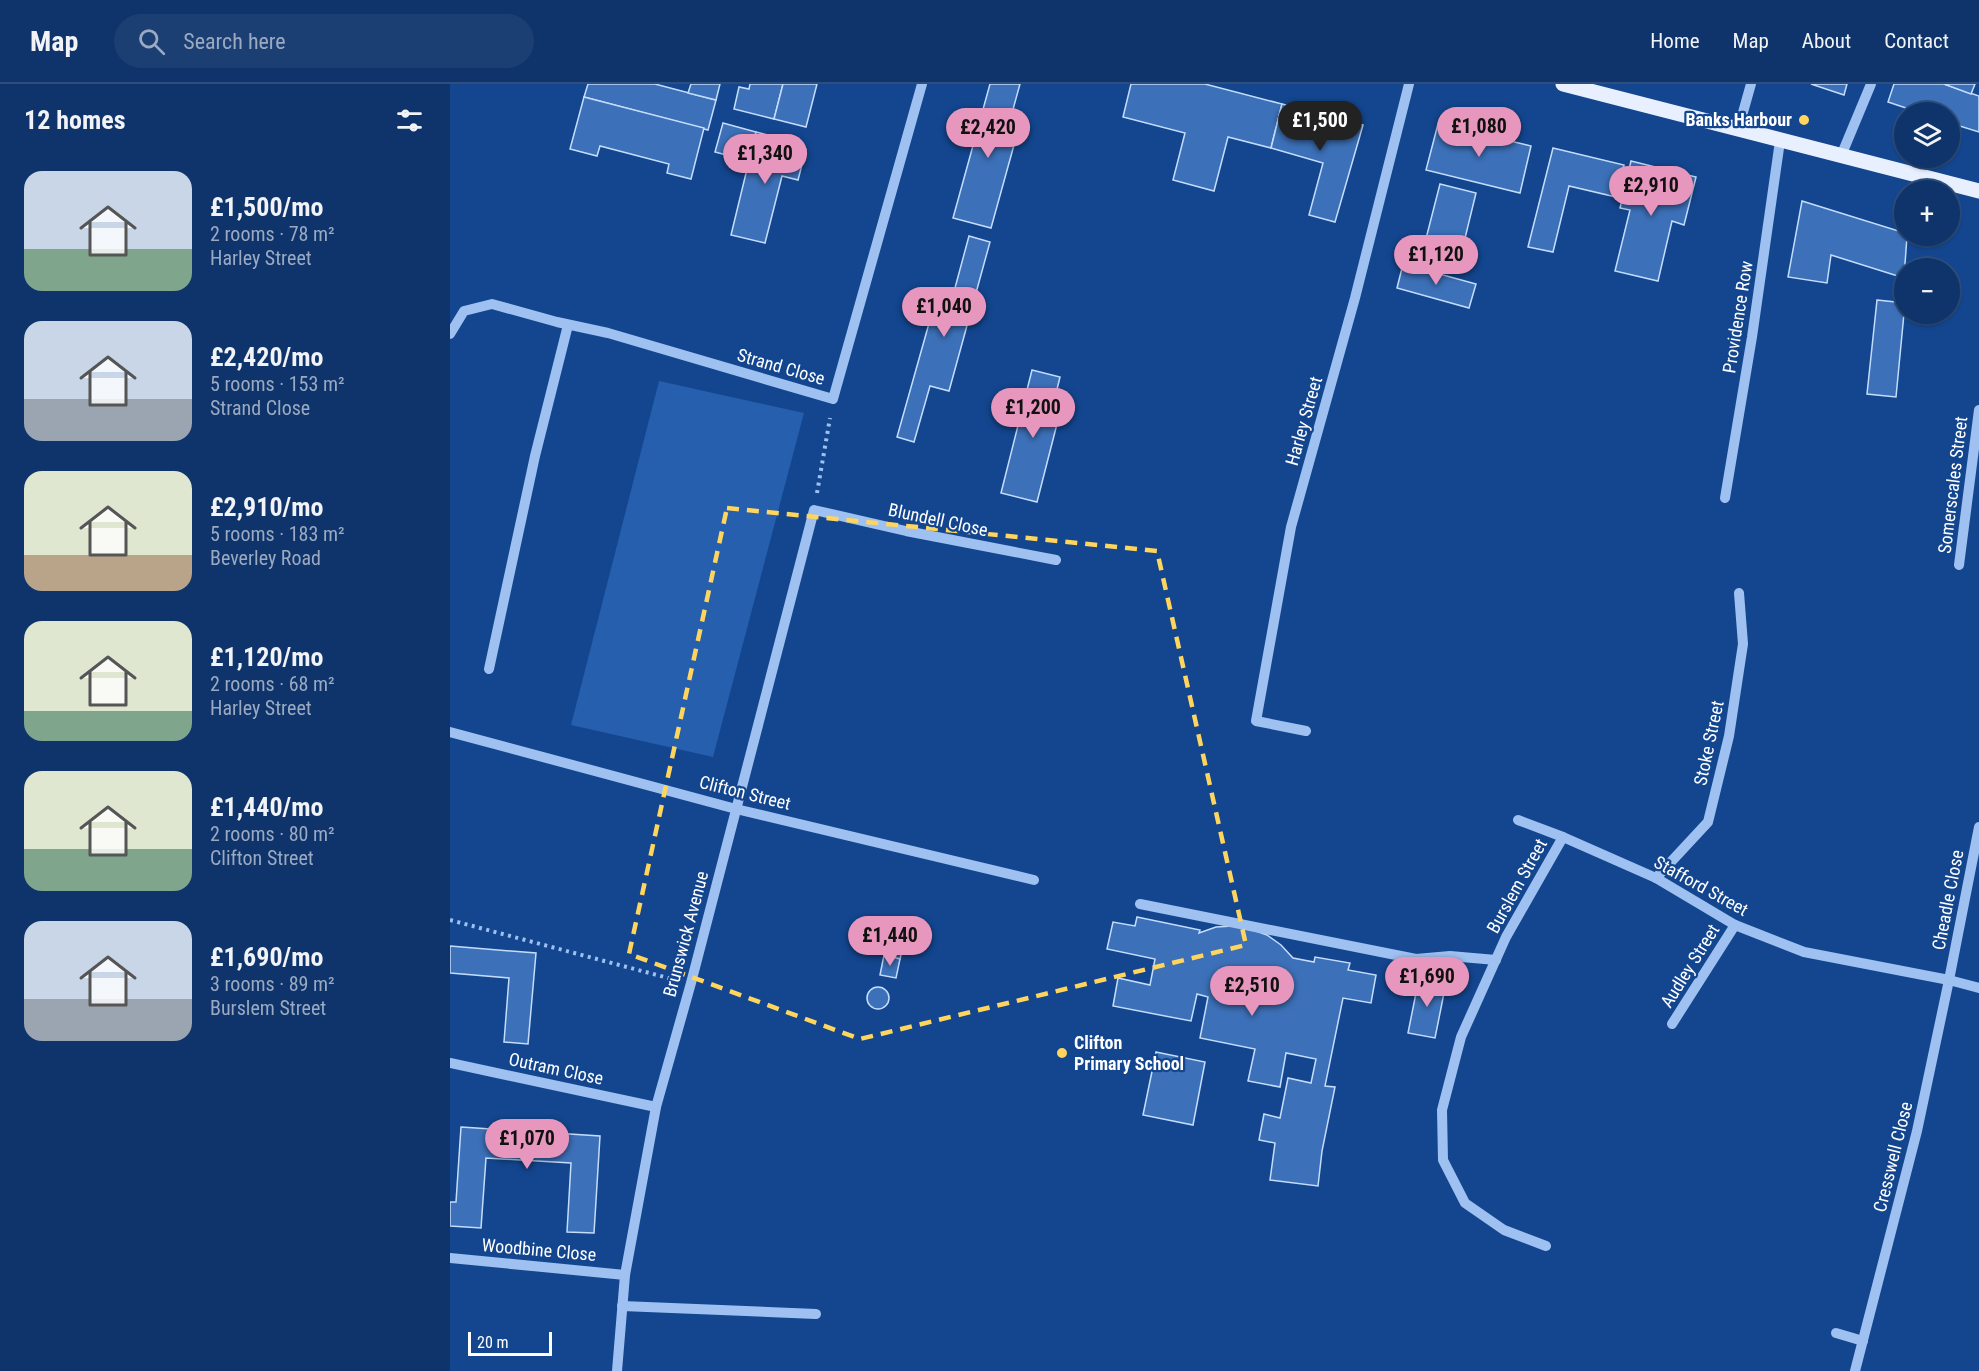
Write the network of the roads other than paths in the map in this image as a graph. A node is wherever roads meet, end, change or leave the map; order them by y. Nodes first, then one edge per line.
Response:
1 (922, 84) edge
2 (1408, 84) edge
3 (1563, 84) edge
4 (1751, 84) edge
5 (1871, 84) edge
6 (1738, 130) junction
7 (1780, 141) junction
8 (1841, 156) junction
9 (1979, 191) edge
10 (568, 325) junction
11 (450, 334) edge
12 (1979, 410) edge
13 (1977, 438) edge
14 (1725, 498) dead end
15 (814, 510) joint
16 (1056, 560) dead end
17 (1959, 565) dead end
18 (1739, 593) dead end
19 (489, 669) dead end
20 (1306, 731) dead end
21 (450, 732) edge
22 (736, 809) junction
23 (1518, 820) dead end
24 (1979, 827) edge
25 (1563, 837) junction
26 (1656, 878) junction
27 (1034, 880) dead end
28 (1140, 904) dead end
29 (1735, 925) junction
30 (1496, 960) junction
31 (1950, 980) junction
32 (1979, 988) edge
33 (1672, 1024) dead end
34 (450, 1063) edge
35 (656, 1107) junction
36 (1546, 1246) dead end
37 (450, 1258) edge
38 (625, 1275) junction
39 (622, 1306) junction
40 (816, 1314) dead end
41 (1836, 1333) dead end
42 (1863, 1341) junction
43 (617, 1371) edge
44 (1854, 1371) edge

1 - 10 street, Strand Close
2 - 20 street, Harley Street
3 - 6 main road
4 - 6 street
5 - 8 street
6 - 7 main road
7 - 8 main road
7 - 14 street, Providence Row
8 - 9 main road
10 - 11 street, Strand Close
10 - 19 street
12 - 13 street, Somerscales Street
13 - 17 street, Somerscales Street
15 - 16 street, Blundell Close
15 - 22 street, Brunswick Avenue
18 - 26 street, Stoke Street
21 - 22 street, Clifton Street
22 - 27 street, Clifton Street
22 - 35 street, Brunswick Avenue
23 - 25 street, Stafford Street
24 - 31 street, Cheadle Close
25 - 26 street, Stafford Street
25 - 30 street, Burslem Street
26 - 29 street, Stafford Street
28 - 30 street
29 - 31 street, Stafford Street
29 - 33 street, Audley Street
30 - 36 street, Burslem Street
31 - 32 street, Stafford Street
31 - 42 street, Cresswell Close
34 - 35 street, Outram Close
35 - 38 street, Brunswick Avenue
37 - 38 street, Woodbine Close
38 - 39 street, Brunswick Avenue
39 - 40 street
39 - 43 street, Brunswick Avenue
41 - 42 street
42 - 44 street, Cresswell Close

